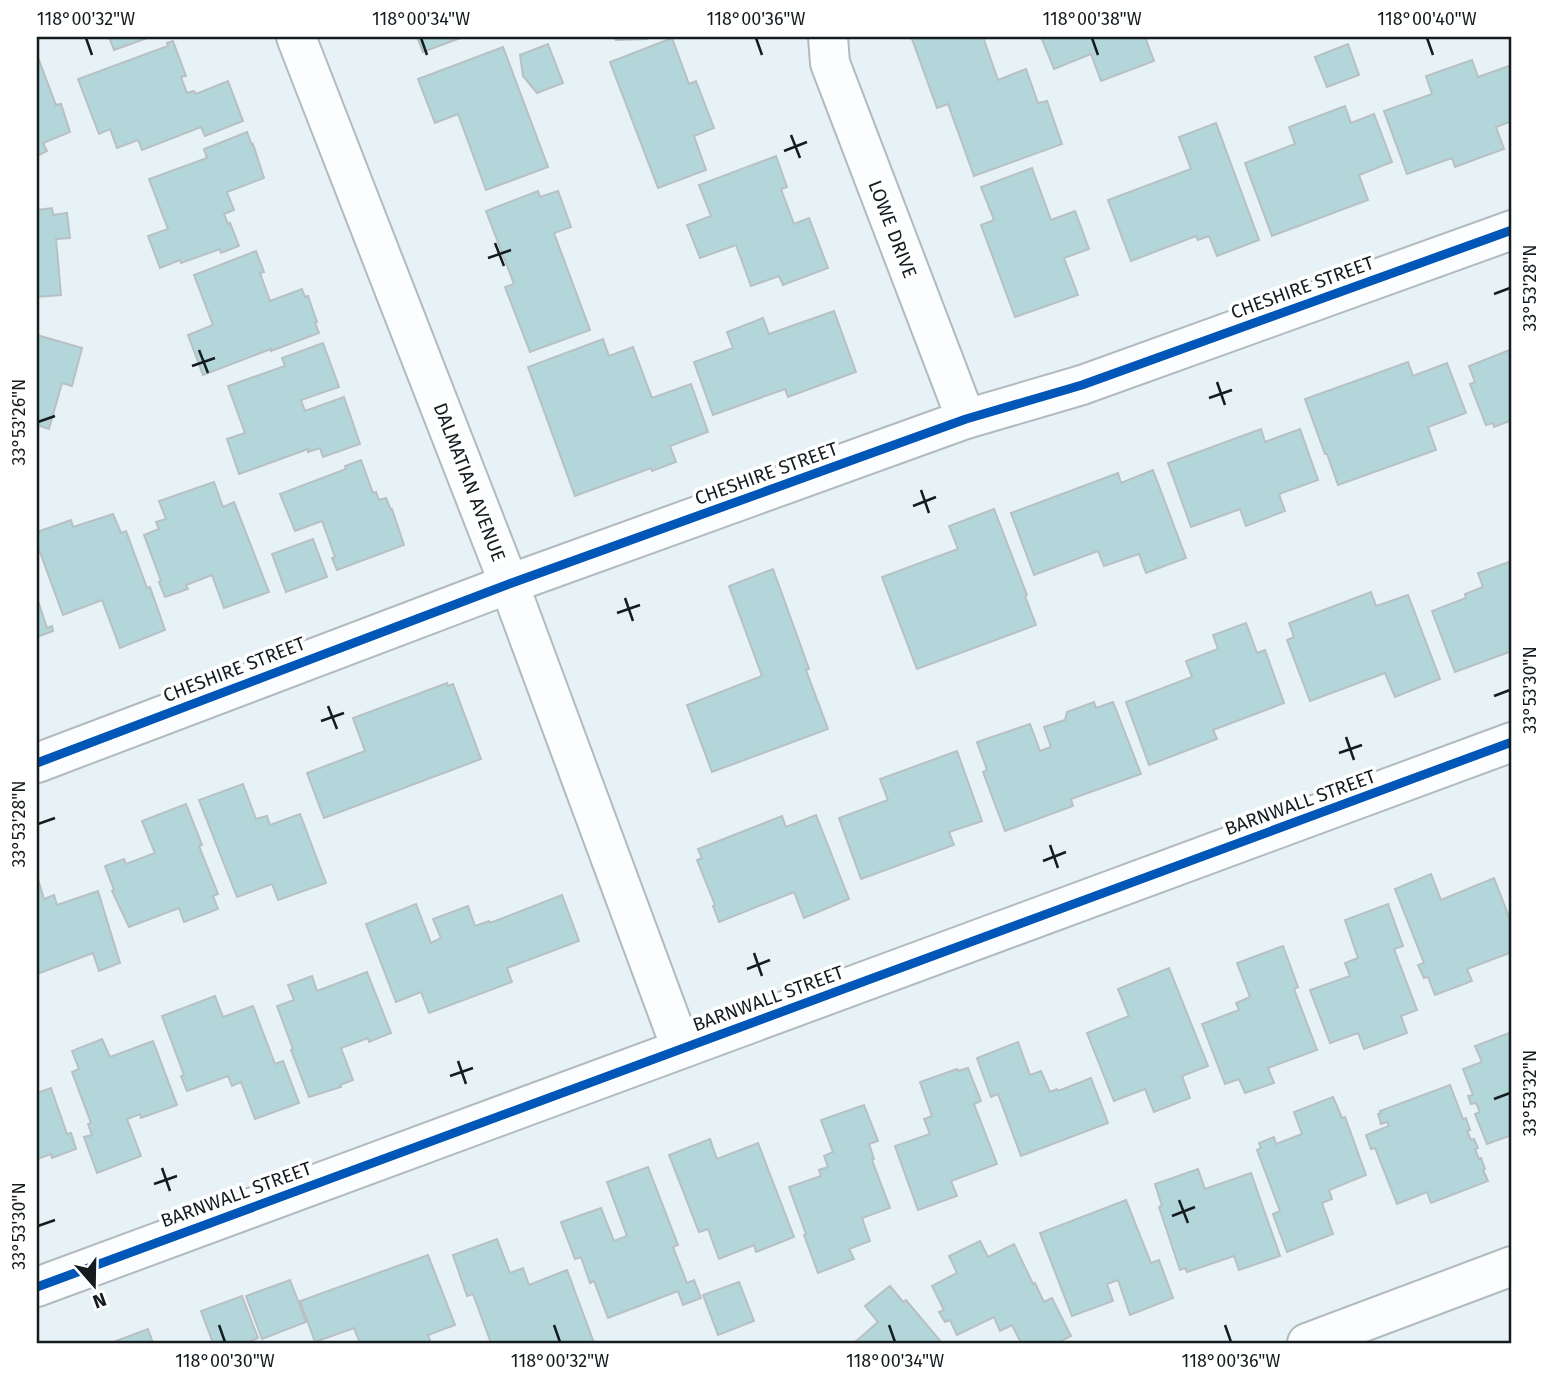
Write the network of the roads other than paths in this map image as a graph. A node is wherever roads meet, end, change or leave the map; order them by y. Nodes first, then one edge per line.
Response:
1 (296, 37) edge
2 (828, 37) edge
3 (1512, 230) edge
4 (966, 419) junction
5 (509, 584) junction
6 (1512, 742) edge
7 (37, 763) edge
8 (681, 1048) junction
9 (1512, 1266) edge
10 (37, 1287) edge
11 (1307, 1343) edge

1 - 5 street, DALMATIAN AVENUE
2 - 4 street, LOWE DRIVE
3 - 4 street, CHESHIRE STREET
4 - 5 street, CHESHIRE STREET
5 - 7 street, CHESHIRE STREET
5 - 8 street, DALMATIAN AVENUE
6 - 8 street, BARNWALL STREET
8 - 10 street, BARNWALL STREET
9 - 11 street

